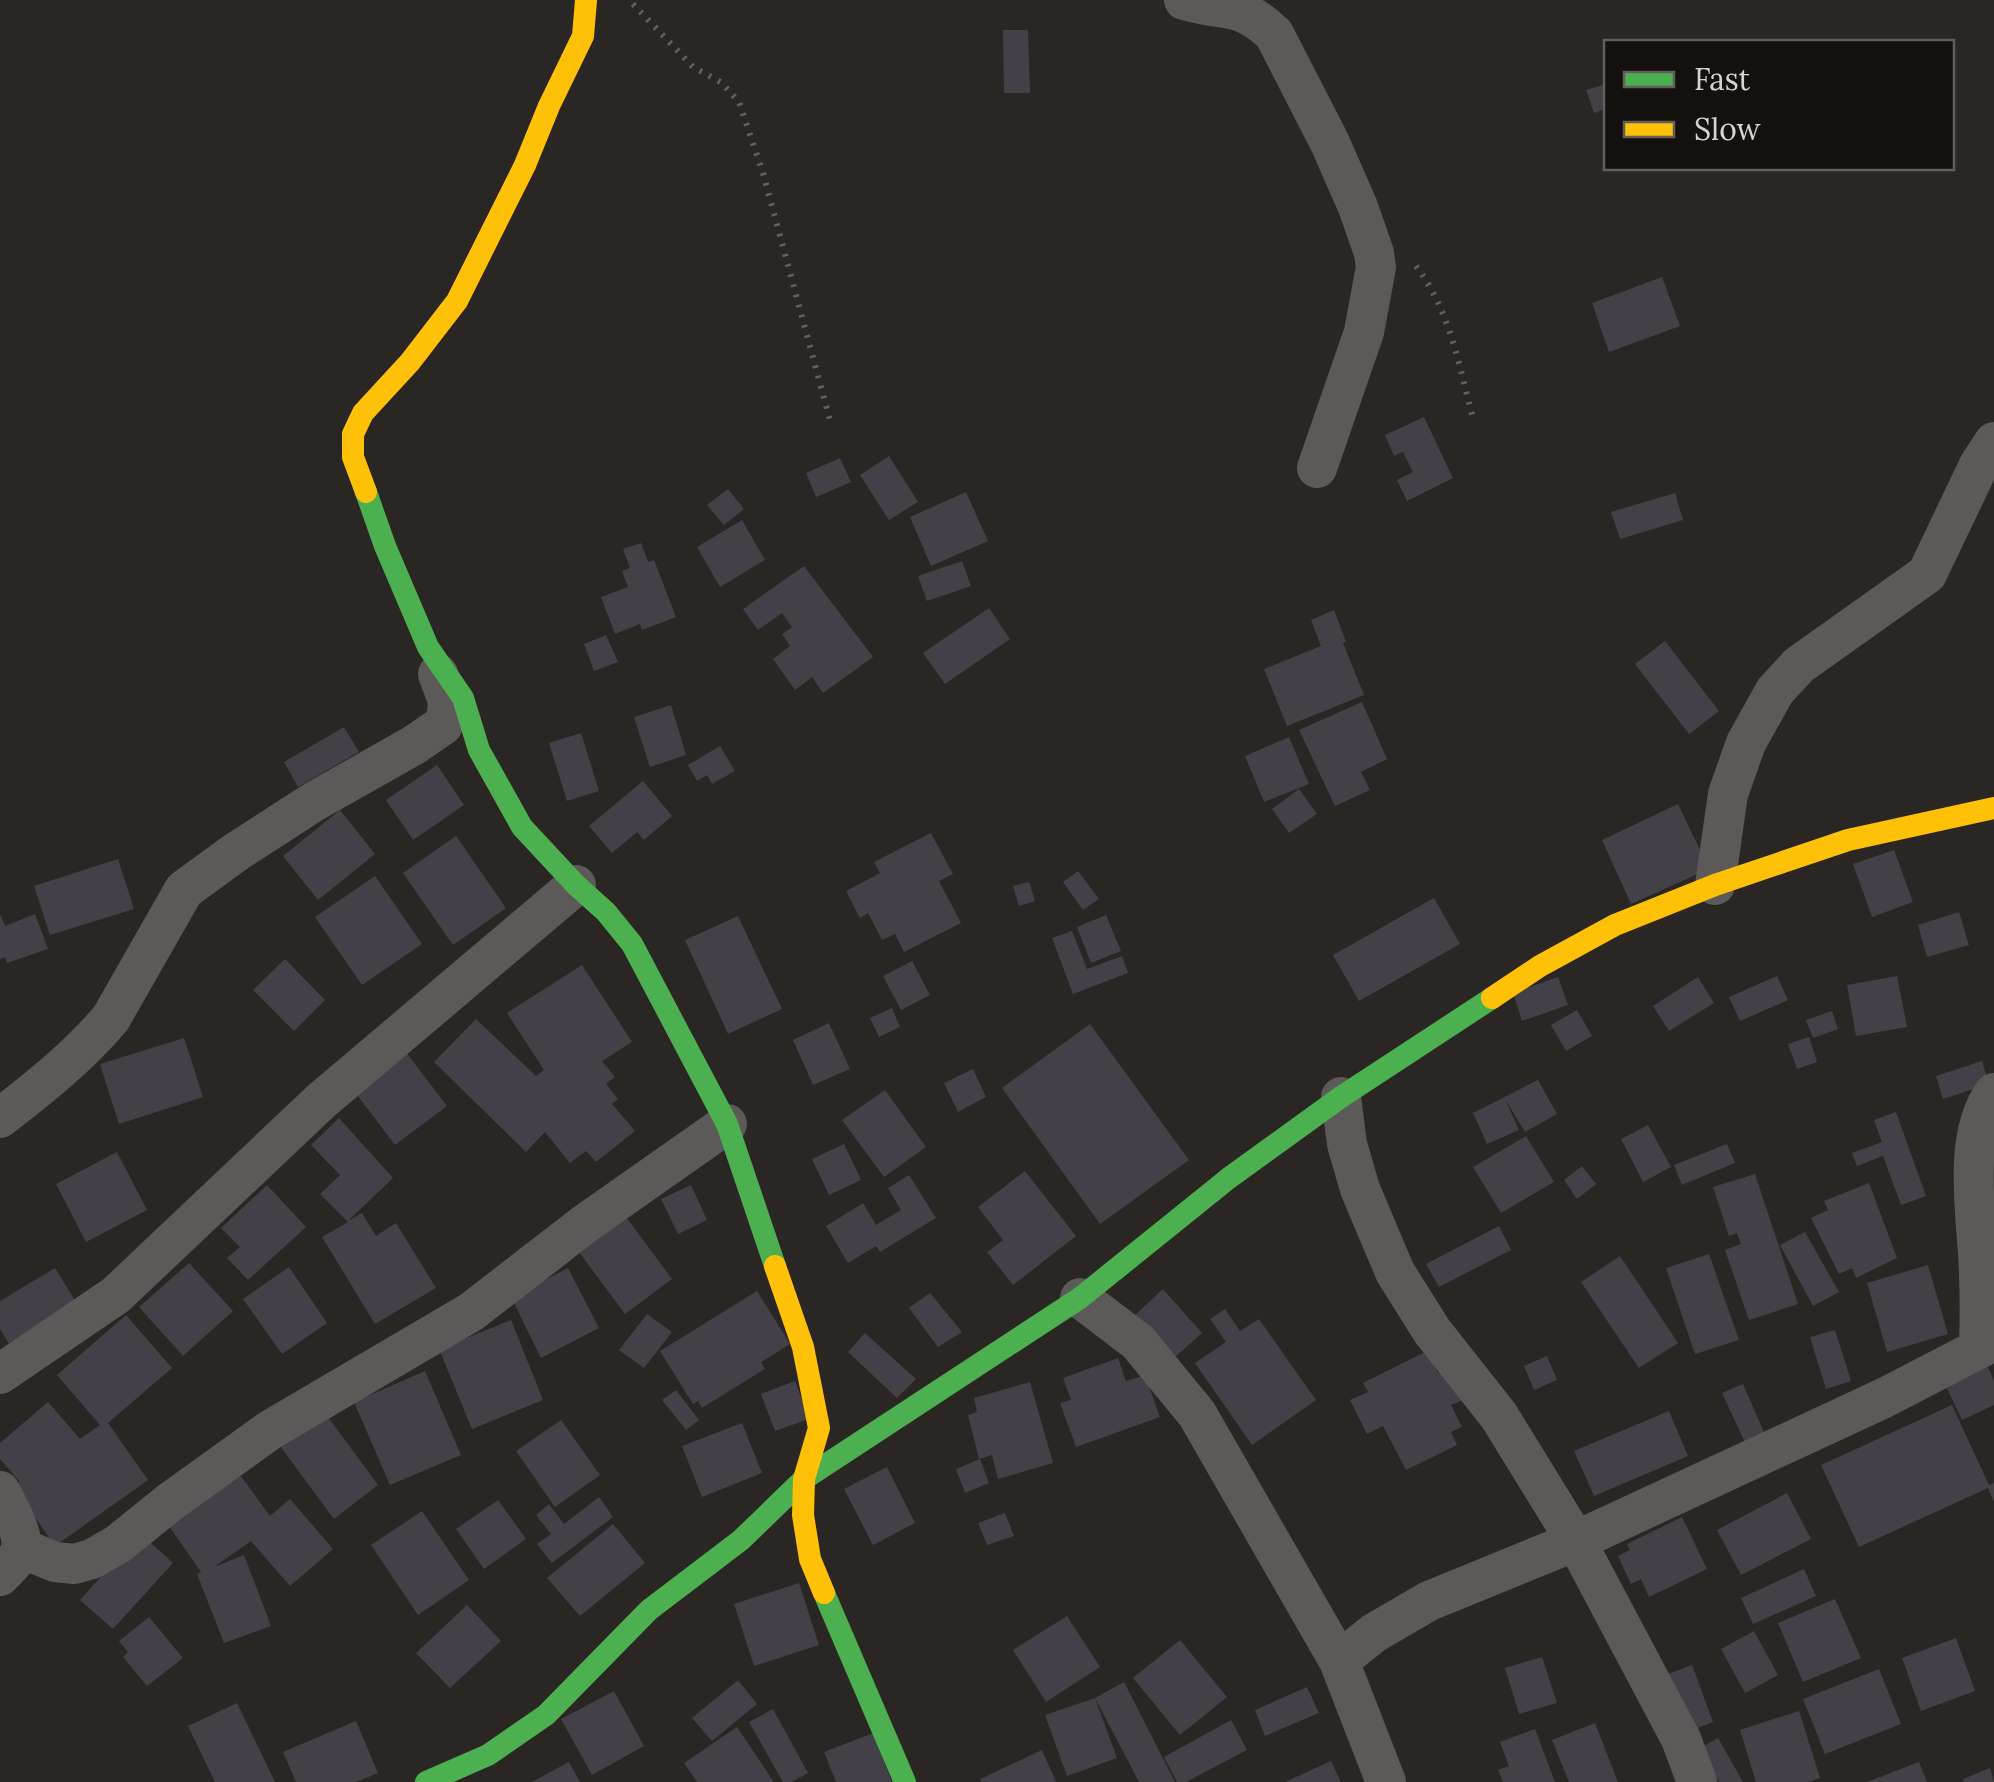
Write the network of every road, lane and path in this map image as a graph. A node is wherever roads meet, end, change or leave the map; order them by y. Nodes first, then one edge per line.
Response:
1 (606, 0) edge
2 (628, 0) edge
3 (1184, 0) edge
4 (585, 18) edge
5 (1366, 226) junction
6 (1474, 422) dead end
7 (831, 424) dead end
8 (1994, 442) edge
9 (1317, 468) dead end
10 (428, 647) junction
11 (1994, 808) edge
12 (576, 885) junction
13 (1715, 886) junction
14 (1994, 1093) edge
15 (1341, 1097) junction
16 (0, 1118) edge
17 (727, 1124) junction
18 (1080, 1298) junction
19 (1987, 1344) edge
20 (0, 1374) edge
21 (804, 1479) junction
22 (0, 1491) edge
23 (1576, 1541) junction
24 (10, 1562) edge
25 (1338, 1661) junction
26 (426, 1782) edge
27 (905, 1782) edge
28 (1386, 1782) edge
29 (1698, 1782) edge

1 - 4 street
2 - 7 path
3 - 5 street
4 - 10 street
5 - 6 path
5 - 9 street
8 - 13 street
10 - 12 street
10 - 16 street
11 - 13 street
12 - 17 street
12 - 20 street
13 - 15 street
14 - 19 street
15 - 18 street
15 - 23 street
17 - 21 street
17 - 24 street
18 - 21 street
18 - 25 street
19 - 23 street
21 - 26 street
21 - 27 street
22 - 24 street
23 - 25 street
23 - 29 street
25 - 28 street

